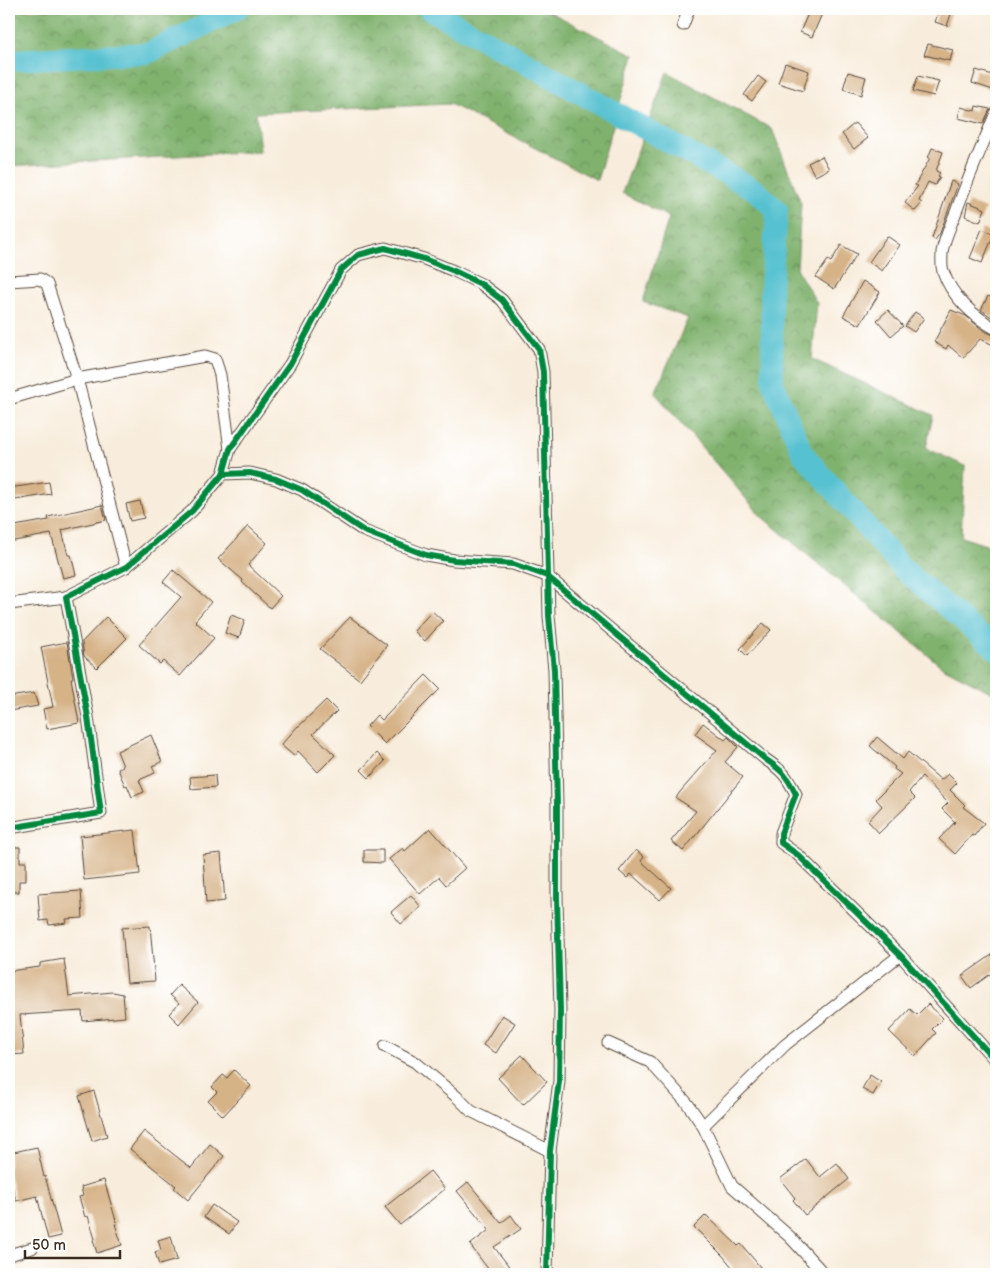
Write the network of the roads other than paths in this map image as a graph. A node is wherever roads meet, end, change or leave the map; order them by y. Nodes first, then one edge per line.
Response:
1 (689, 9) edge
2 (683, 25) dead end
3 (996, 113) edge
4 (9, 281) edge
5 (996, 329) edge
6 (77, 379) junction
7 (9, 399) edge
8 (230, 449) junction
9 (223, 474) junction
10 (126, 568) junction
11 (548, 576) junction
12 (66, 597) junction
13 (9, 604) edge
14 (9, 828) edge
15 (900, 954) junction
16 (608, 1043) dead end
17 (385, 1046) dead end
18 (996, 1060) edge
19 (703, 1126) junction
20 (550, 1151) junction
21 (32, 1248) dead end
22 (9, 1255) edge
23 (547, 1274) edge
24 (824, 1274) edge

1 - 2 street
3 - 5 street
4 - 6 street
6 - 7 street
6 - 8 street
6 - 10 street
8 - 9 street
8 - 11 street
9 - 10 street
9 - 11 street
10 - 12 street
11 - 15 street
11 - 20 street
12 - 13 street
12 - 14 street
15 - 18 street
15 - 19 street
16 - 19 street
17 - 20 street
19 - 24 street
20 - 23 street
21 - 22 street

